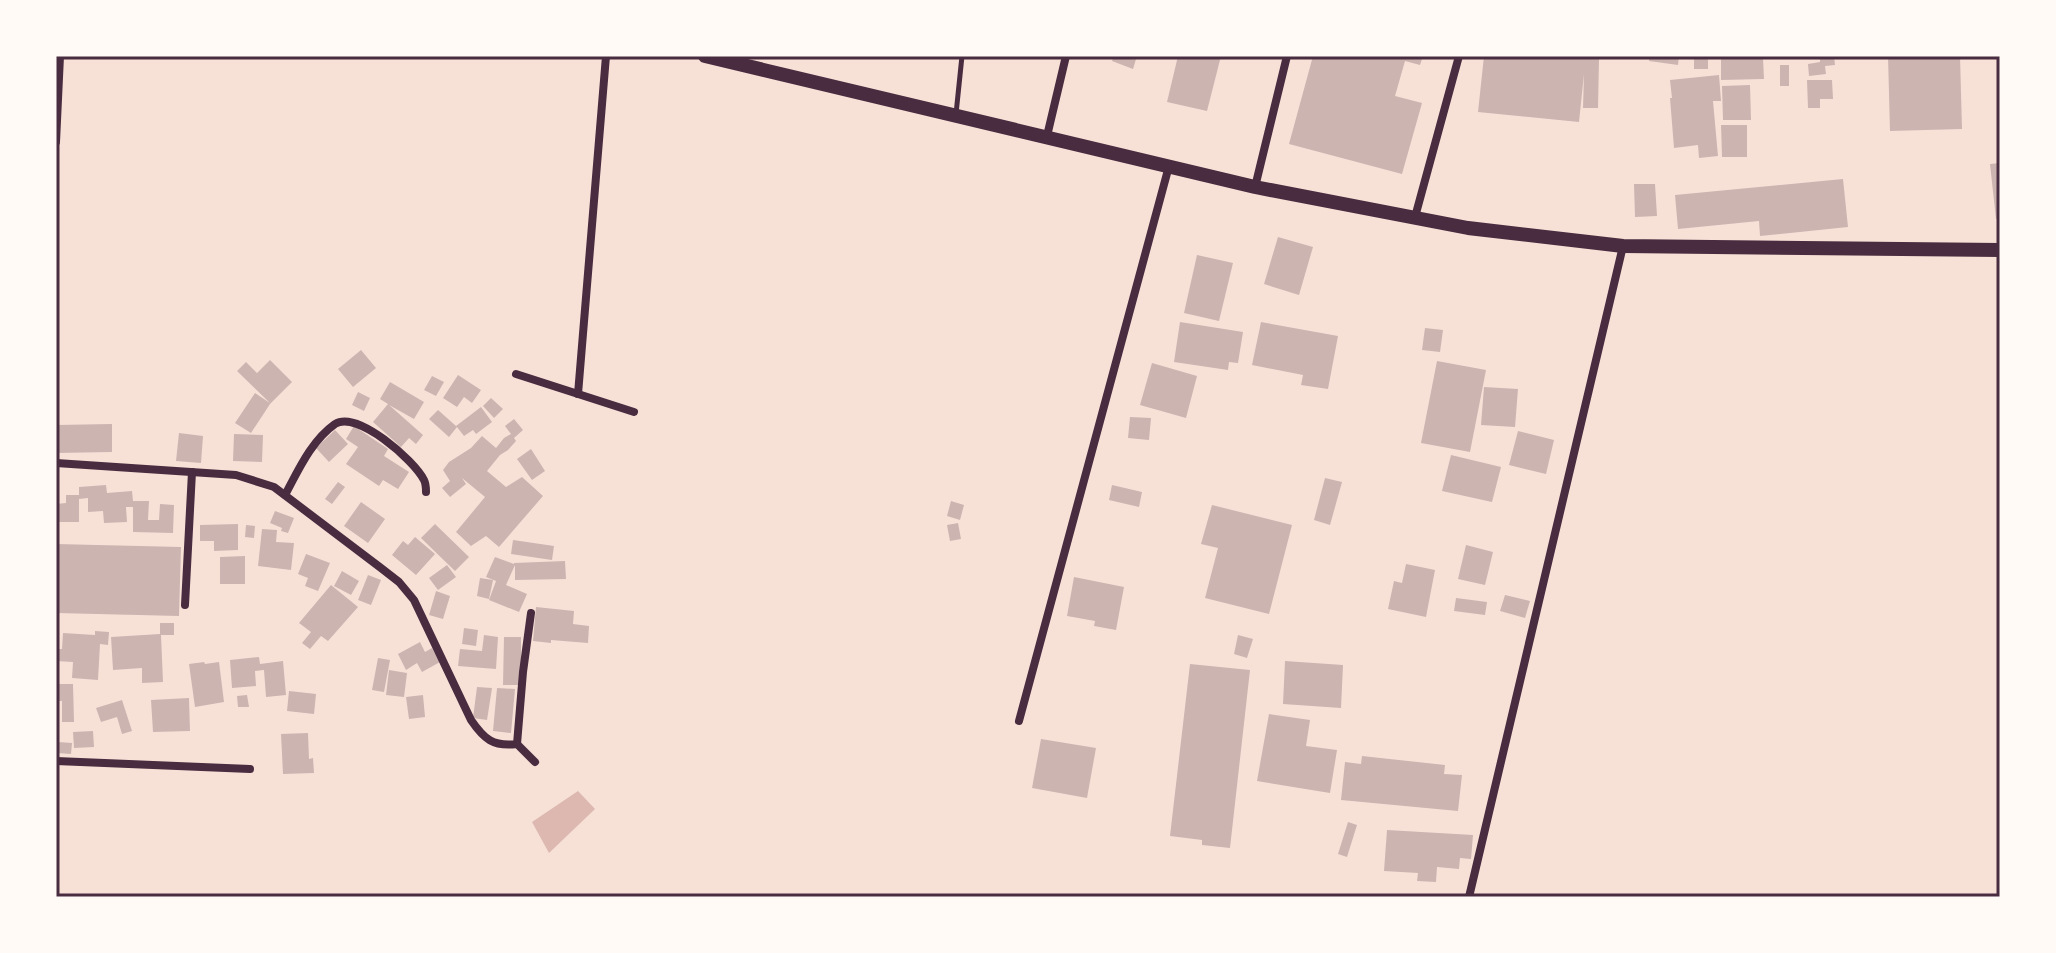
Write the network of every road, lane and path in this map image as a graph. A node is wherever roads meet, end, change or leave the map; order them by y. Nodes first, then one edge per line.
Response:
1 (60, 56) edge
2 (606, 56) edge
3 (705, 56) edge
4 (962, 56) edge
5 (1066, 56) edge
6 (1287, 56) edge
7 (1459, 56) edge
8 (956, 115) junction
9 (1047, 136) junction
10 (56, 142) edge
11 (1169, 166) junction
12 (1255, 187) junction
13 (1415, 217) junction
14 (1623, 246) junction
15 (2000, 250) edge
16 (516, 374) dead end
17 (578, 394) junction
18 (634, 412) dead end
19 (56, 463) edge
20 (192, 472) junction
21 (426, 492) dead end
22 (285, 495) junction
23 (185, 605) dead end
24 (531, 613) dead end
25 (1019, 721) dead end
26 (517, 744) junction
27 (56, 761) edge
28 (535, 762) dead end
29 (250, 769) dead end
30 (1469, 897) edge

1 - 10 street
2 - 17 street
3 - 8 main road
4 - 8 lane
5 - 9 street
6 - 12 street
7 - 13 street
8 - 9 main road
9 - 11 main road
11 - 12 main road
11 - 25 street
12 - 13 main road
13 - 14 main road
14 - 15 main road
14 - 30 street
16 - 17 street
17 - 18 street
19 - 20 street
20 - 22 street
20 - 23 street
21 - 22 street
22 - 26 street
24 - 26 street
26 - 28 street
27 - 29 street

